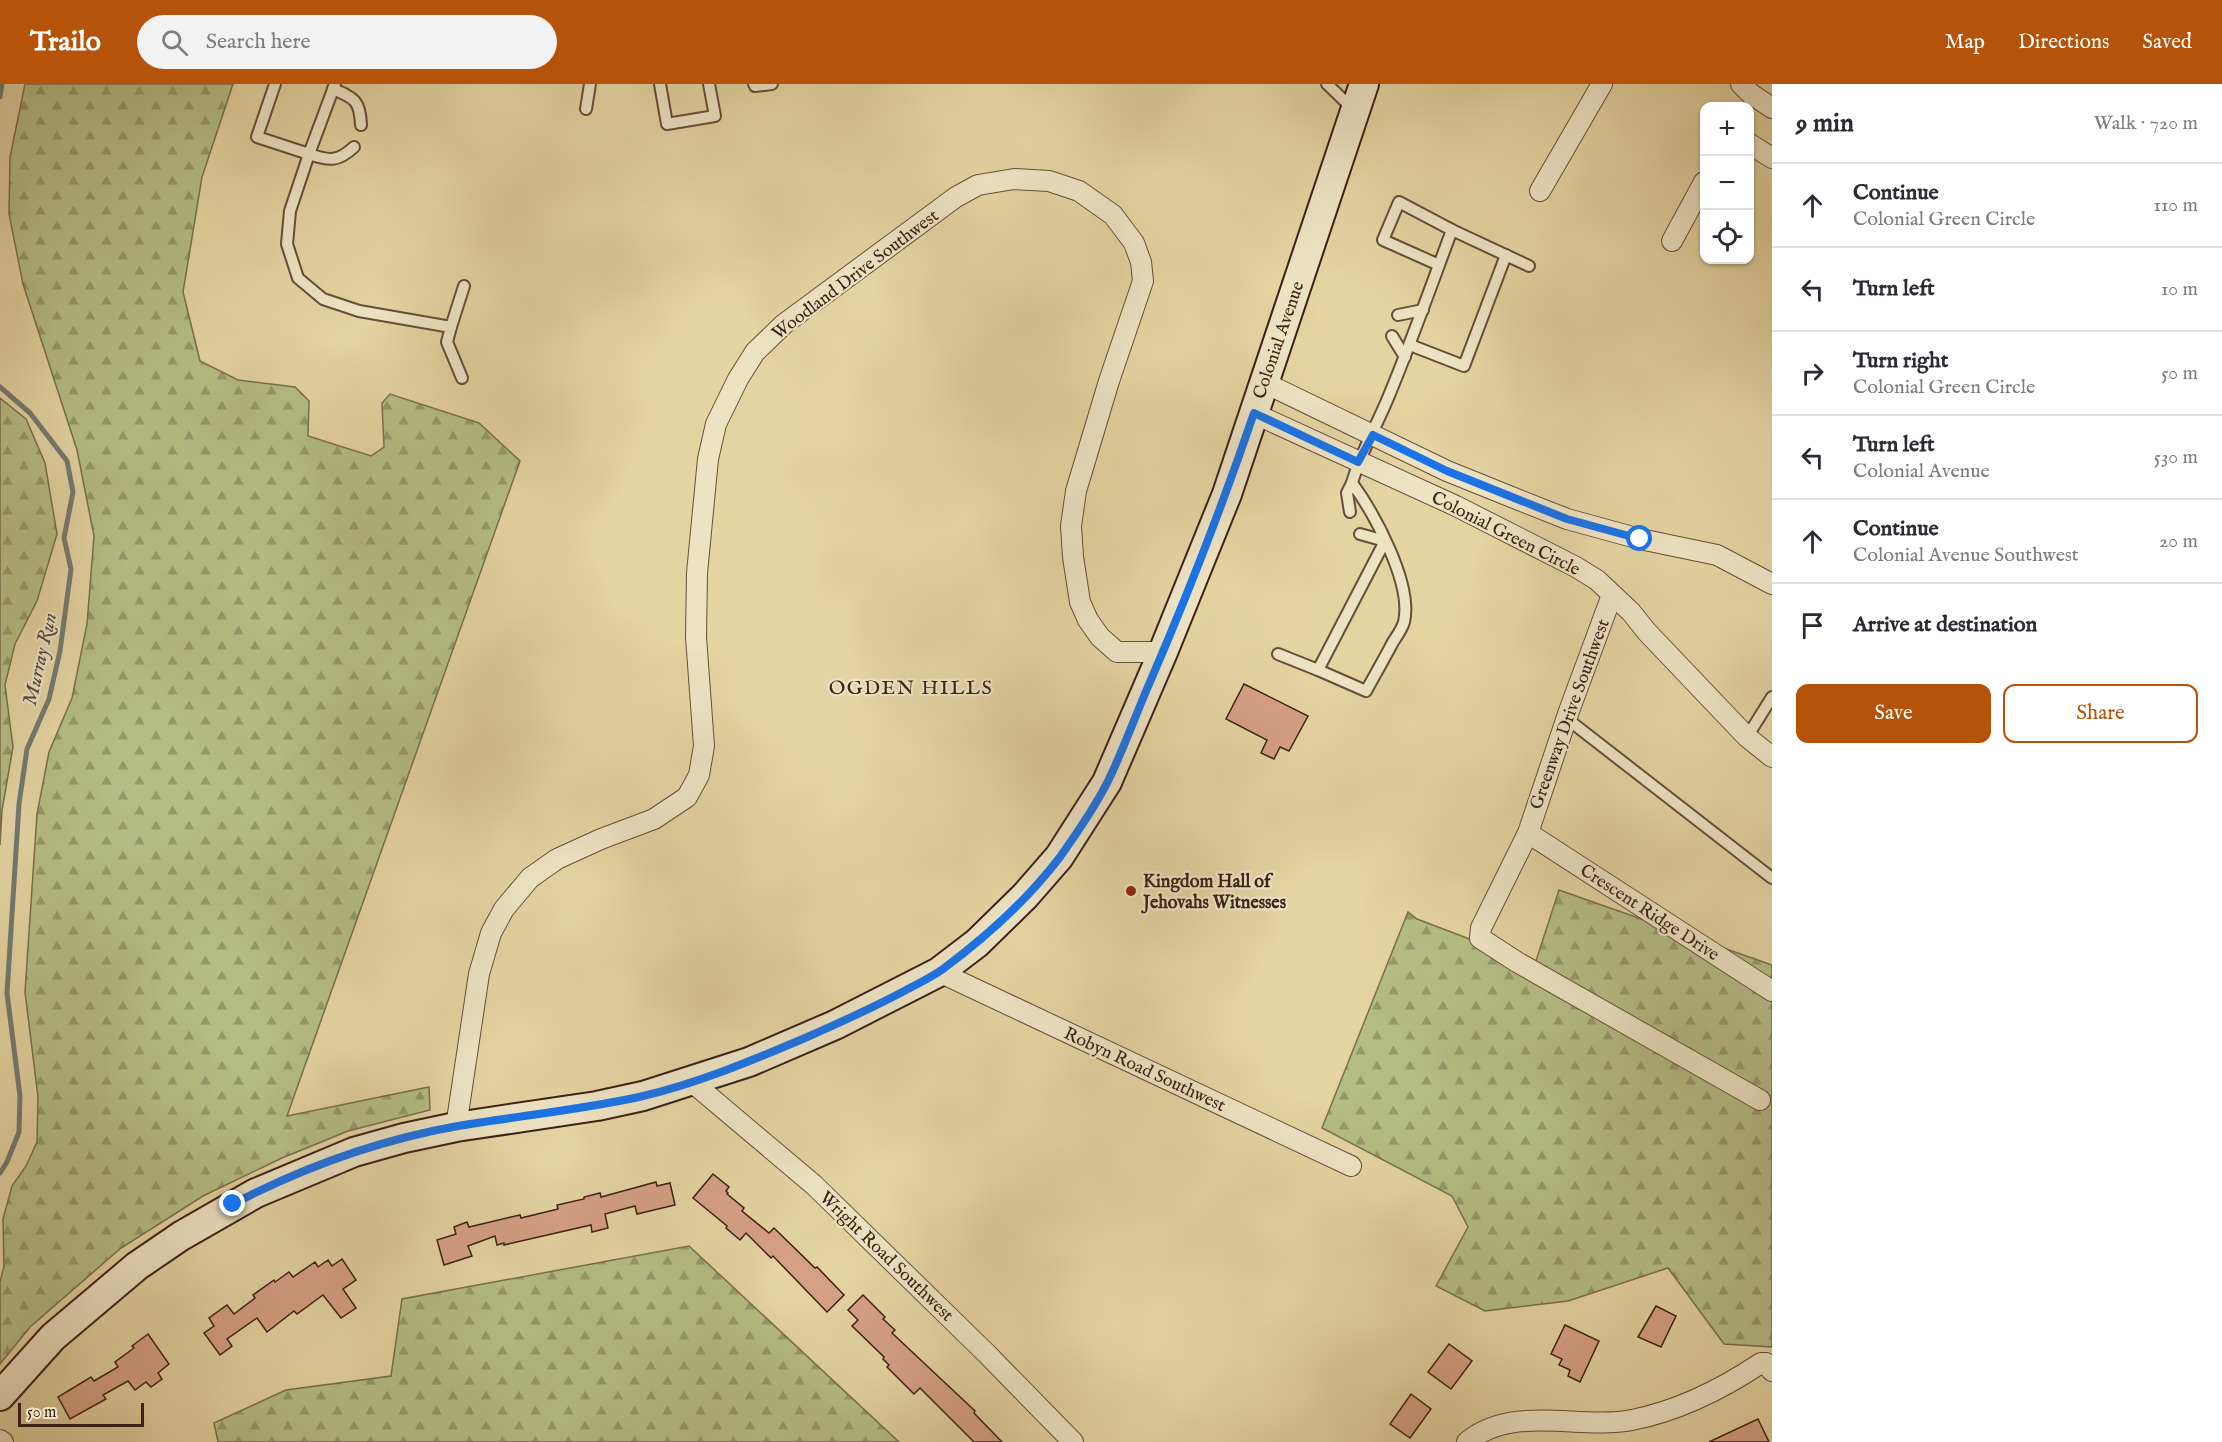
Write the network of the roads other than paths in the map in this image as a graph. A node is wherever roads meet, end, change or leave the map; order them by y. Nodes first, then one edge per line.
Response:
1 (275, 84) edge
2 (590, 84) edge
3 (660, 84) edge
4 (709, 84) edge
5 (754, 84) edge
6 (772, 84) edge
7 (1327, 84) edge
8 (1364, 84) edge
9 (1602, 84) edge
10 (334, 86) edge
11 (1745, 95) edge
12 (1772, 108) edge
13 (586, 109) dead end
14 (1356, 112) junction
15 (361, 125) dead end
16 (354, 147) dead end
17 (1754, 147) edge
18 (309, 154) junction
19 (1772, 158) edge
20 (1700, 189) edge
21 (1540, 191) dead end
22 (1452, 230) junction
23 (1672, 241) dead end
24 (1506, 255) junction
25 (1439, 265) junction
26 (1529, 266) dead end
27 (464, 286) dead end
28 (1423, 310) junction
29 (1398, 315) dead end
30 (451, 327) junction
31 (1392, 336) dead end
32 (1410, 345) junction
33 (1405, 357) junction
34 (462, 378) dead end
35 (1265, 383) junction
36 (1254, 413) junction
37 (1373, 435) junction
38 (1358, 462) junction
39 (1352, 483) junction
40 (1350, 512) dead end
41 (1360, 534) dead end
42 (1385, 541) junction
43 (1772, 584) edge
44 (1612, 595) junction
45 (1163, 652) junction
46 (1278, 654) dead end
47 (1318, 670) junction
48 (1772, 697) edge
49 (1566, 718) junction
50 (1747, 737) junction
51 (1772, 757) edge
52 (1527, 833) junction
53 (1772, 878) edge
54 (939, 972) junction
55 (1772, 991) edge
56 (692, 1082) junction
57 (1760, 1100) dead end
58 (456, 1126) junction
59 (1350, 1166) dead end
60 (1769, 1367) edge
61 (0, 1396) edge
62 (1073, 1442) edge
63 (1467, 1442) edge

1 - 18 lane
2 - 13 lane
3 - 4 lane
5 - 6 lane
7 - 14 lane
8 - 14 main road, Colonial Avenue
9 - 21 street
10 - 15 lane
10 - 18 lane
11 - 12 street
14 - 35 main road, Colonial Avenue
16 - 18 lane
17 - 19 street
18 - 30 lane
20 - 23 street
22 - 24 lane
22 - 25 lane
22 - 25 lane
24 - 26 lane
24 - 32 lane
25 - 28 lane
27 - 30 lane
28 - 29 lane
28 - 32 lane
30 - 34 lane
31 - 33 lane
32 - 33 lane
33 - 37 lane
35 - 36 main road, Colonial Avenue
35 - 37 street, Colonial Green Circle
36 - 38 street, Colonial Green Circle
36 - 45 main road, Colonial Avenue
37 - 38 lane
37 - 43 street, Colonial Green Circle
38 - 39 lane
38 - 44 street, Colonial Green Circle
39 - 40 lane
39 - 42 lane
41 - 42 lane
42 - 47 lane
42 - 47 lane
44 - 49 street, Greenway Drive Southwest
44 - 50 street, Colonial Green Circle
45 - 54 main road, Colonial Avenue
45 - 58 street, Woodland Drive Southwest
46 - 47 lane
48 - 50 lane
49 - 52 street, Greenway Drive Southwest
49 - 53 lane
50 - 51 street, Colonial Green Circle
52 - 55 street, Crescent Ridge Drive
52 - 57 street, Greenway Drive Southwest
54 - 56 main road, Colonial Avenue
54 - 59 street, Robyn Road Southwest
56 - 58 main road, Colonial Avenue
56 - 62 street, Wright Road Southwest
58 - 61 main road, Colonial Avenue
60 - 63 street

